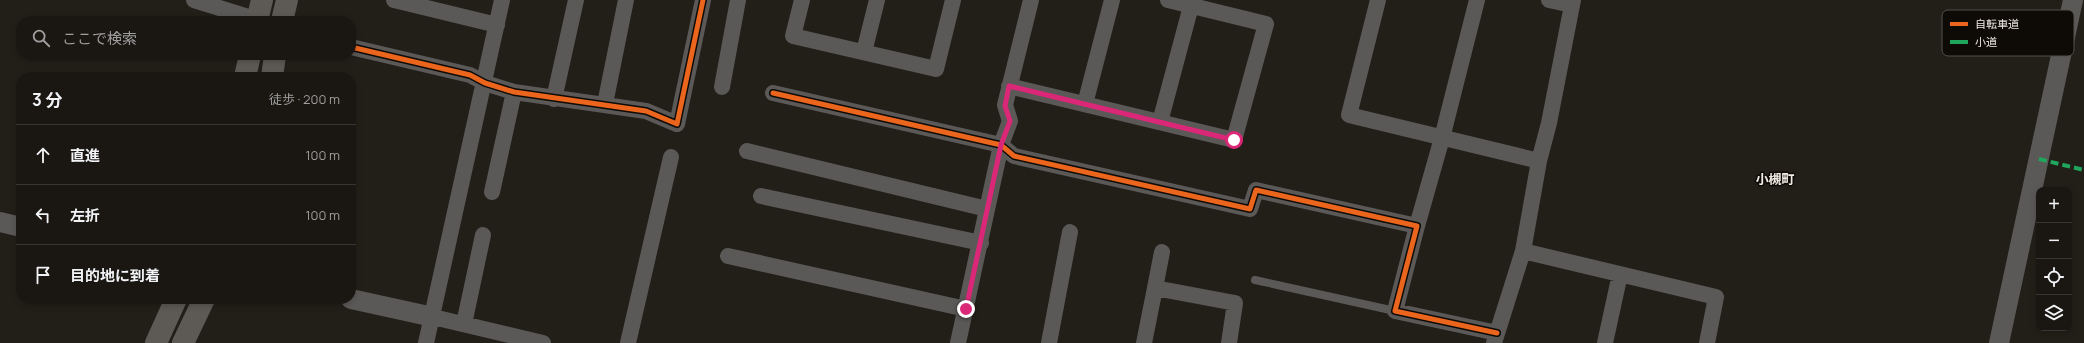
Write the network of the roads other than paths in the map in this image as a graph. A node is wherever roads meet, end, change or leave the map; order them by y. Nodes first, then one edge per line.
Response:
1 (194, 0) edge
2 (287, 0) edge
3 (394, 0) edge
4 (502, 0) edge
5 (576, 0) edge
6 (626, 0) edge
7 (702, 0) edge
8 (738, 0) edge
9 (802, 0) edge
10 (877, 0) edge
11 (953, 0) edge
12 (1030, 0) edge
13 (1112, 0) edge
14 (1168, 0) edge
15 (1378, 0) edge
16 (1477, 0) edge
17 (1549, 0) edge
18 (2073, 0) edge
19 (1573, 3) edge
20 (1191, 6) junction
21 (2071, 10) edge
22 (259, 15) edge
23 (283, 16) edge
24 (497, 25) junction
25 (356, 48) edge
26 (864, 52) junction
27 (2061, 56) edge
28 (249, 60) edge
29 (274, 60) edge
30 (246, 72) edge
31 (273, 72) edge
32 (485, 83) junction
33 (1009, 86) junction
34 (722, 88) dead end
35 (514, 92) junction
36 (773, 93) dead end
37 (554, 99) junction
38 (605, 104) junction
39 (1085, 104) junction
40 (1160, 122) junction
41 (1442, 138) junction
42 (1001, 145) junction
43 (747, 151) dead end
44 (670, 157) dead end
45 (1539, 161) junction
46 (492, 192) dead end
47 (761, 196) dead end
48 (987, 208) junction
49 (0, 222) edge
50 (16, 226) edge
51 (1417, 226) junction
52 (1070, 232) dead end
53 (483, 235) dead end
54 (980, 243) junction
55 (1523, 251) junction
56 (1162, 252) dead end
57 (728, 256) dead end
58 (1620, 274) junction
59 (1255, 280) dead end
60 (1155, 288) junction
61 (356, 300) edge
62 (174, 304) edge
63 (202, 304) edge
64 (966, 309) junction
65 (1395, 311) junction
66 (433, 317) junction
67 (464, 324) junction
68 (1496, 338) edge
69 (156, 343) edge
70 (183, 343) edge
71 (426, 343) edge
72 (543, 343) edge
73 (628, 343) edge
74 (958, 343) edge
75 (1049, 343) edge
76 (1144, 343) edge
77 (1229, 343) edge
78 (1605, 343) edge
79 (1707, 343) edge
80 (1999, 343) edge

1 - 22 street
2 - 23 main road
3 - 24 street
4 - 24 street
5 - 37 street
6 - 38 street
7 - 38 street
8 - 34 street
9 - 26 street
10 - 26 street
11 - 26 street
12 - 33 street
13 - 39 street
14 - 20 street
15 - 41 street
16 - 41 street
17 - 19 street
18 - 21 street
19 - 45 street
20 - 40 street
20 - 40 street
24 - 32 street
25 - 32 street
27 - 80 street
28 - 30 main road
29 - 31 main road
32 - 35 street
32 - 66 street
33 - 39 street
33 - 42 street
35 - 37 street
35 - 46 street
36 - 42 street
37 - 38 street
39 - 40 street
41 - 45 street
41 - 51 street
42 - 48 street
42 - 51 street
43 - 48 street
44 - 73 street
45 - 55 street
47 - 54 street
48 - 54 street
49 - 50 street
51 - 65 street
52 - 75 street
53 - 67 street
54 - 64 street
55 - 58 street
55 - 68 street
56 - 60 street
57 - 64 street
58 - 78 street
58 - 79 street
59 - 65 lane
60 - 76 street
60 - 77 street
61 - 66 street
62 - 69 main road
63 - 70 main road
64 - 74 street
65 - 68 street
66 - 67 street
66 - 71 street
67 - 72 street

